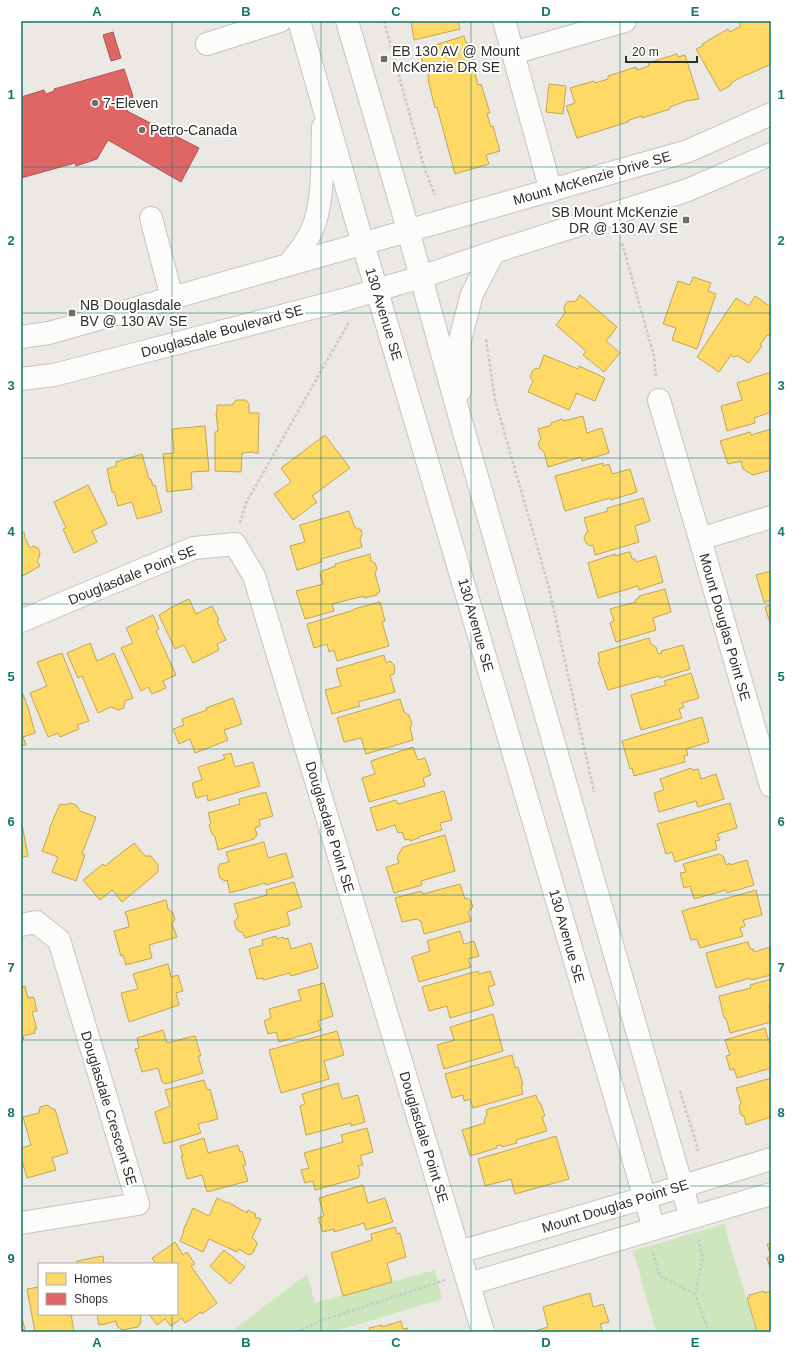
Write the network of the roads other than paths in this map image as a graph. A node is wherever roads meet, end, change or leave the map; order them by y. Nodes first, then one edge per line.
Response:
1 (280, 21) edge
2 (299, 21) edge
3 (347, 21) edge
4 (504, 21) edge
5 (625, 21) edge
6 (207, 44) dead end
7 (513, 53) junction
8 (324, 108) junction
9 (771, 114) edge
10 (771, 154) edge
11 (551, 191) junction
12 (151, 218) dead end
13 (408, 231) junction
14 (363, 243) junction
15 (494, 252) junction
16 (289, 264) junction
17 (421, 277) junction
18 (378, 290) junction
19 (172, 298) junction
20 (21, 337) edge
21 (21, 379) edge
22 (659, 400) road end
23 (460, 418) junction
24 (771, 517) edge
25 (700, 539) junction
26 (21, 621) edge
27 (771, 786) edge
28 (21, 924) edge
29 (771, 1159) edge
30 (681, 1186) junction
31 (771, 1194) edge
32 (644, 1198) junction
33 (691, 1218) junction
34 (21, 1223) edge
35 (654, 1229) junction
36 (459, 1252) junction
37 (467, 1279) junction
38 (483, 1332) edge

1 - 6 street
2 - 8 street, 130 Avenue SE
3 - 13 street
4 - 7 street
5 - 7 street
7 - 11 street
8 - 14 street, 130 Avenue SE
8 - 16 street
9 - 11 street, Mount McKenzie Drive SE
10 - 15 street
11 - 13 street, Mount McKenzie Drive SE
12 - 19 street
13 - 14 street
13 - 17 street
14 - 16 street
14 - 18 street, 130 Avenue SE
15 - 17 street
15 - 23 street
16 - 19 street
17 - 18 street, Douglasdale Boulevard SE
17 - 23 street
18 - 21 street, Douglasdale Boulevard SE
18 - 32 street, 130 Avenue SE
19 - 20 street
22 - 25 street
23 - 30 street
24 - 25 street, Mount Douglas Point SE
25 - 27 street, Mount Douglas Point SE
26 - 36 street, Douglasdale Point SE
28 - 34 street, Douglasdale Crescent SE
29 - 30 street, Mount Douglas Point SE
30 - 32 street, Mount Douglas Point SE
30 - 33 street
31 - 33 street
32 - 35 street, 130 Avenue SE
32 - 36 street, Mount Douglas Point SE
33 - 35 street
35 - 37 street
36 - 37 street, Douglasdale Point SE
37 - 38 street, Douglasdale Point SE

